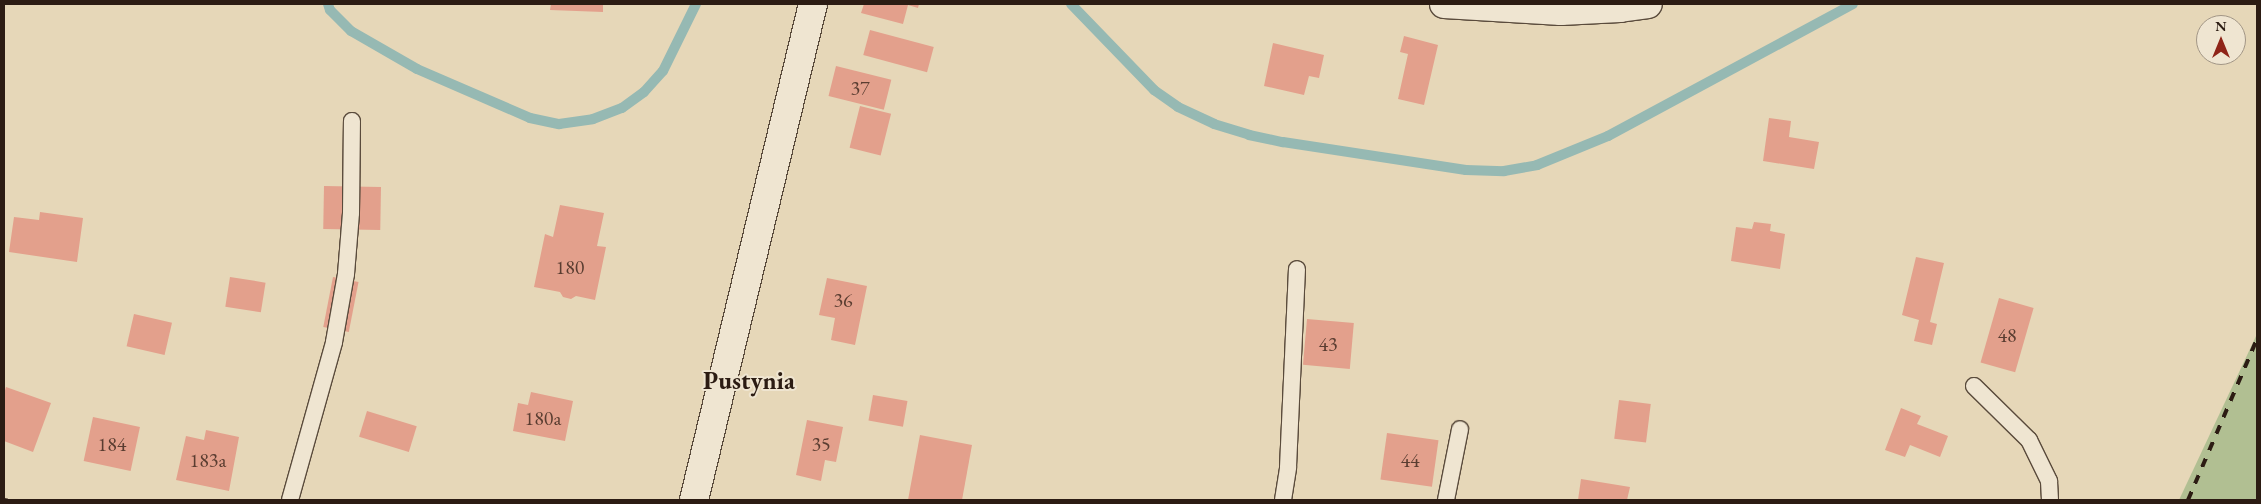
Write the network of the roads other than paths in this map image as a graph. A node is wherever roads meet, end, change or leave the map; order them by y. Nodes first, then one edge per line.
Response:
1 (814, 4) edge
2 (1444, 4) edge
3 (1648, 4) edge
4 (1562, 7) edge
5 (352, 121) dead end
6 (1297, 269) dead end
7 (1974, 386) dead end
8 (1460, 429) dead end
9 (290, 500) edge
10 (694, 500) edge
11 (1283, 500) edge
12 (1446, 500) edge
13 (2050, 500) edge

1 - 10 street
2 - 4 street
3 - 4 street
5 - 9 lane
6 - 11 lane
7 - 13 lane
8 - 12 lane

